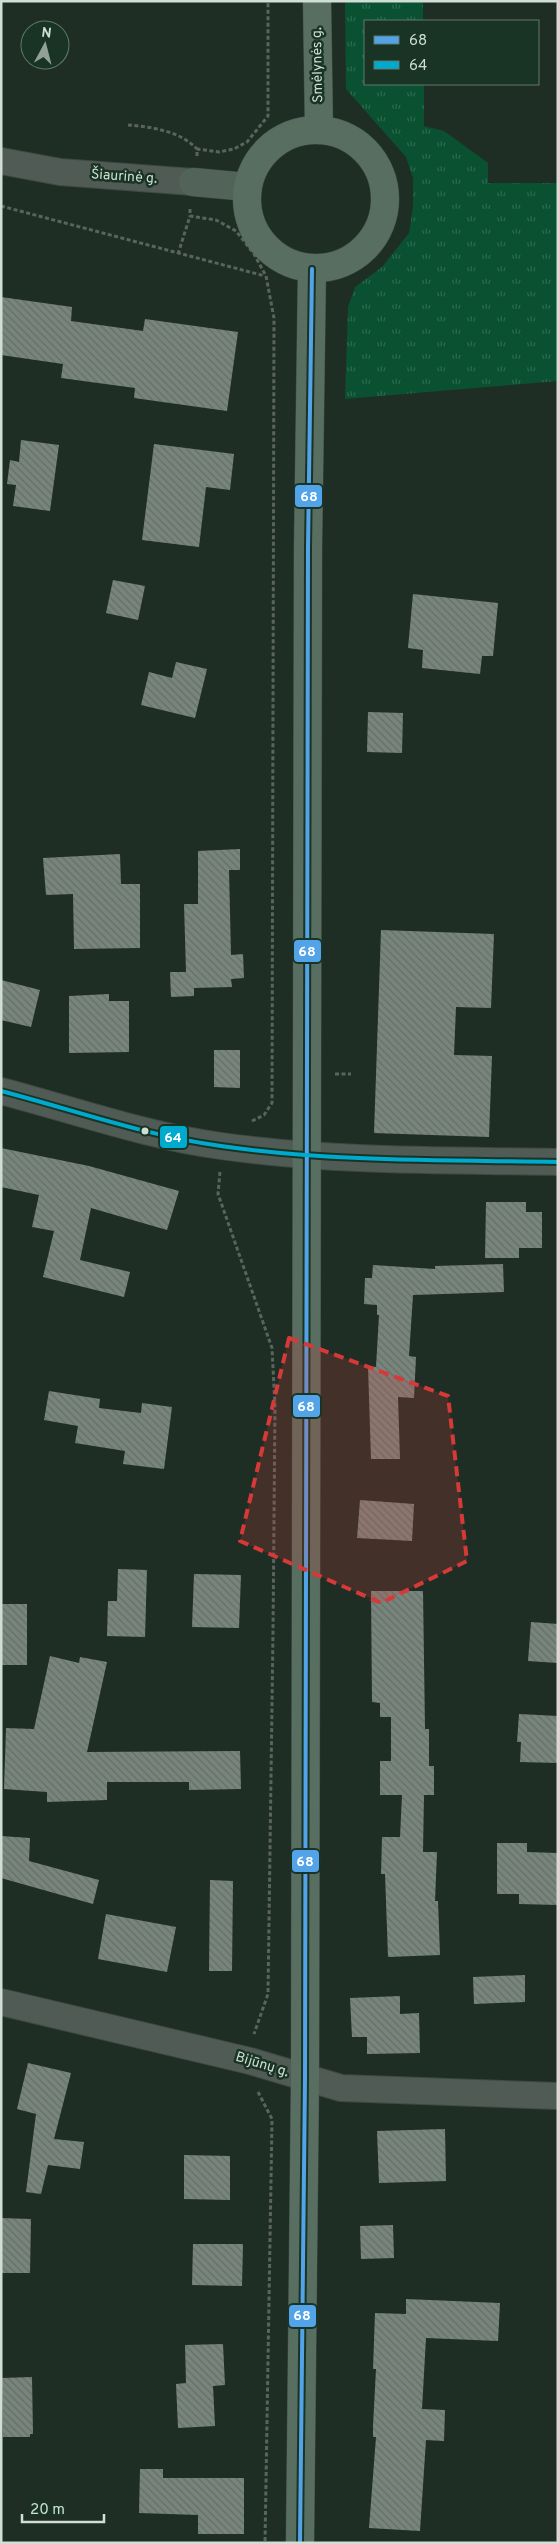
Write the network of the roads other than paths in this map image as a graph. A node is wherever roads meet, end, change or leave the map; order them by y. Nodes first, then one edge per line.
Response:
1 (317, 1) edge
2 (319, 130) junction
3 (1, 161) edge
4 (193, 182) joint
5 (247, 187) junction
6 (312, 269) junction
7 (1, 1091) edge
8 (306, 1156) junction
9 (558, 1162) edge
10 (1, 2002) edge
11 (305, 2078) junction
12 (558, 2096) edge
13 (300, 2543) edge

1 - 2 highway, Smėlynės g.
2 - 5 highway
2 - 6 highway
3 - 4 street, Šiaurinė g.
4 - 5 main road, Šiaurinė g.
5 - 6 highway
6 - 8 highway
7 - 8 street
8 - 9 street
8 - 11 highway
10 - 11 street, Bijūnų g.
11 - 12 street, Bijūnų g.
11 - 13 highway

